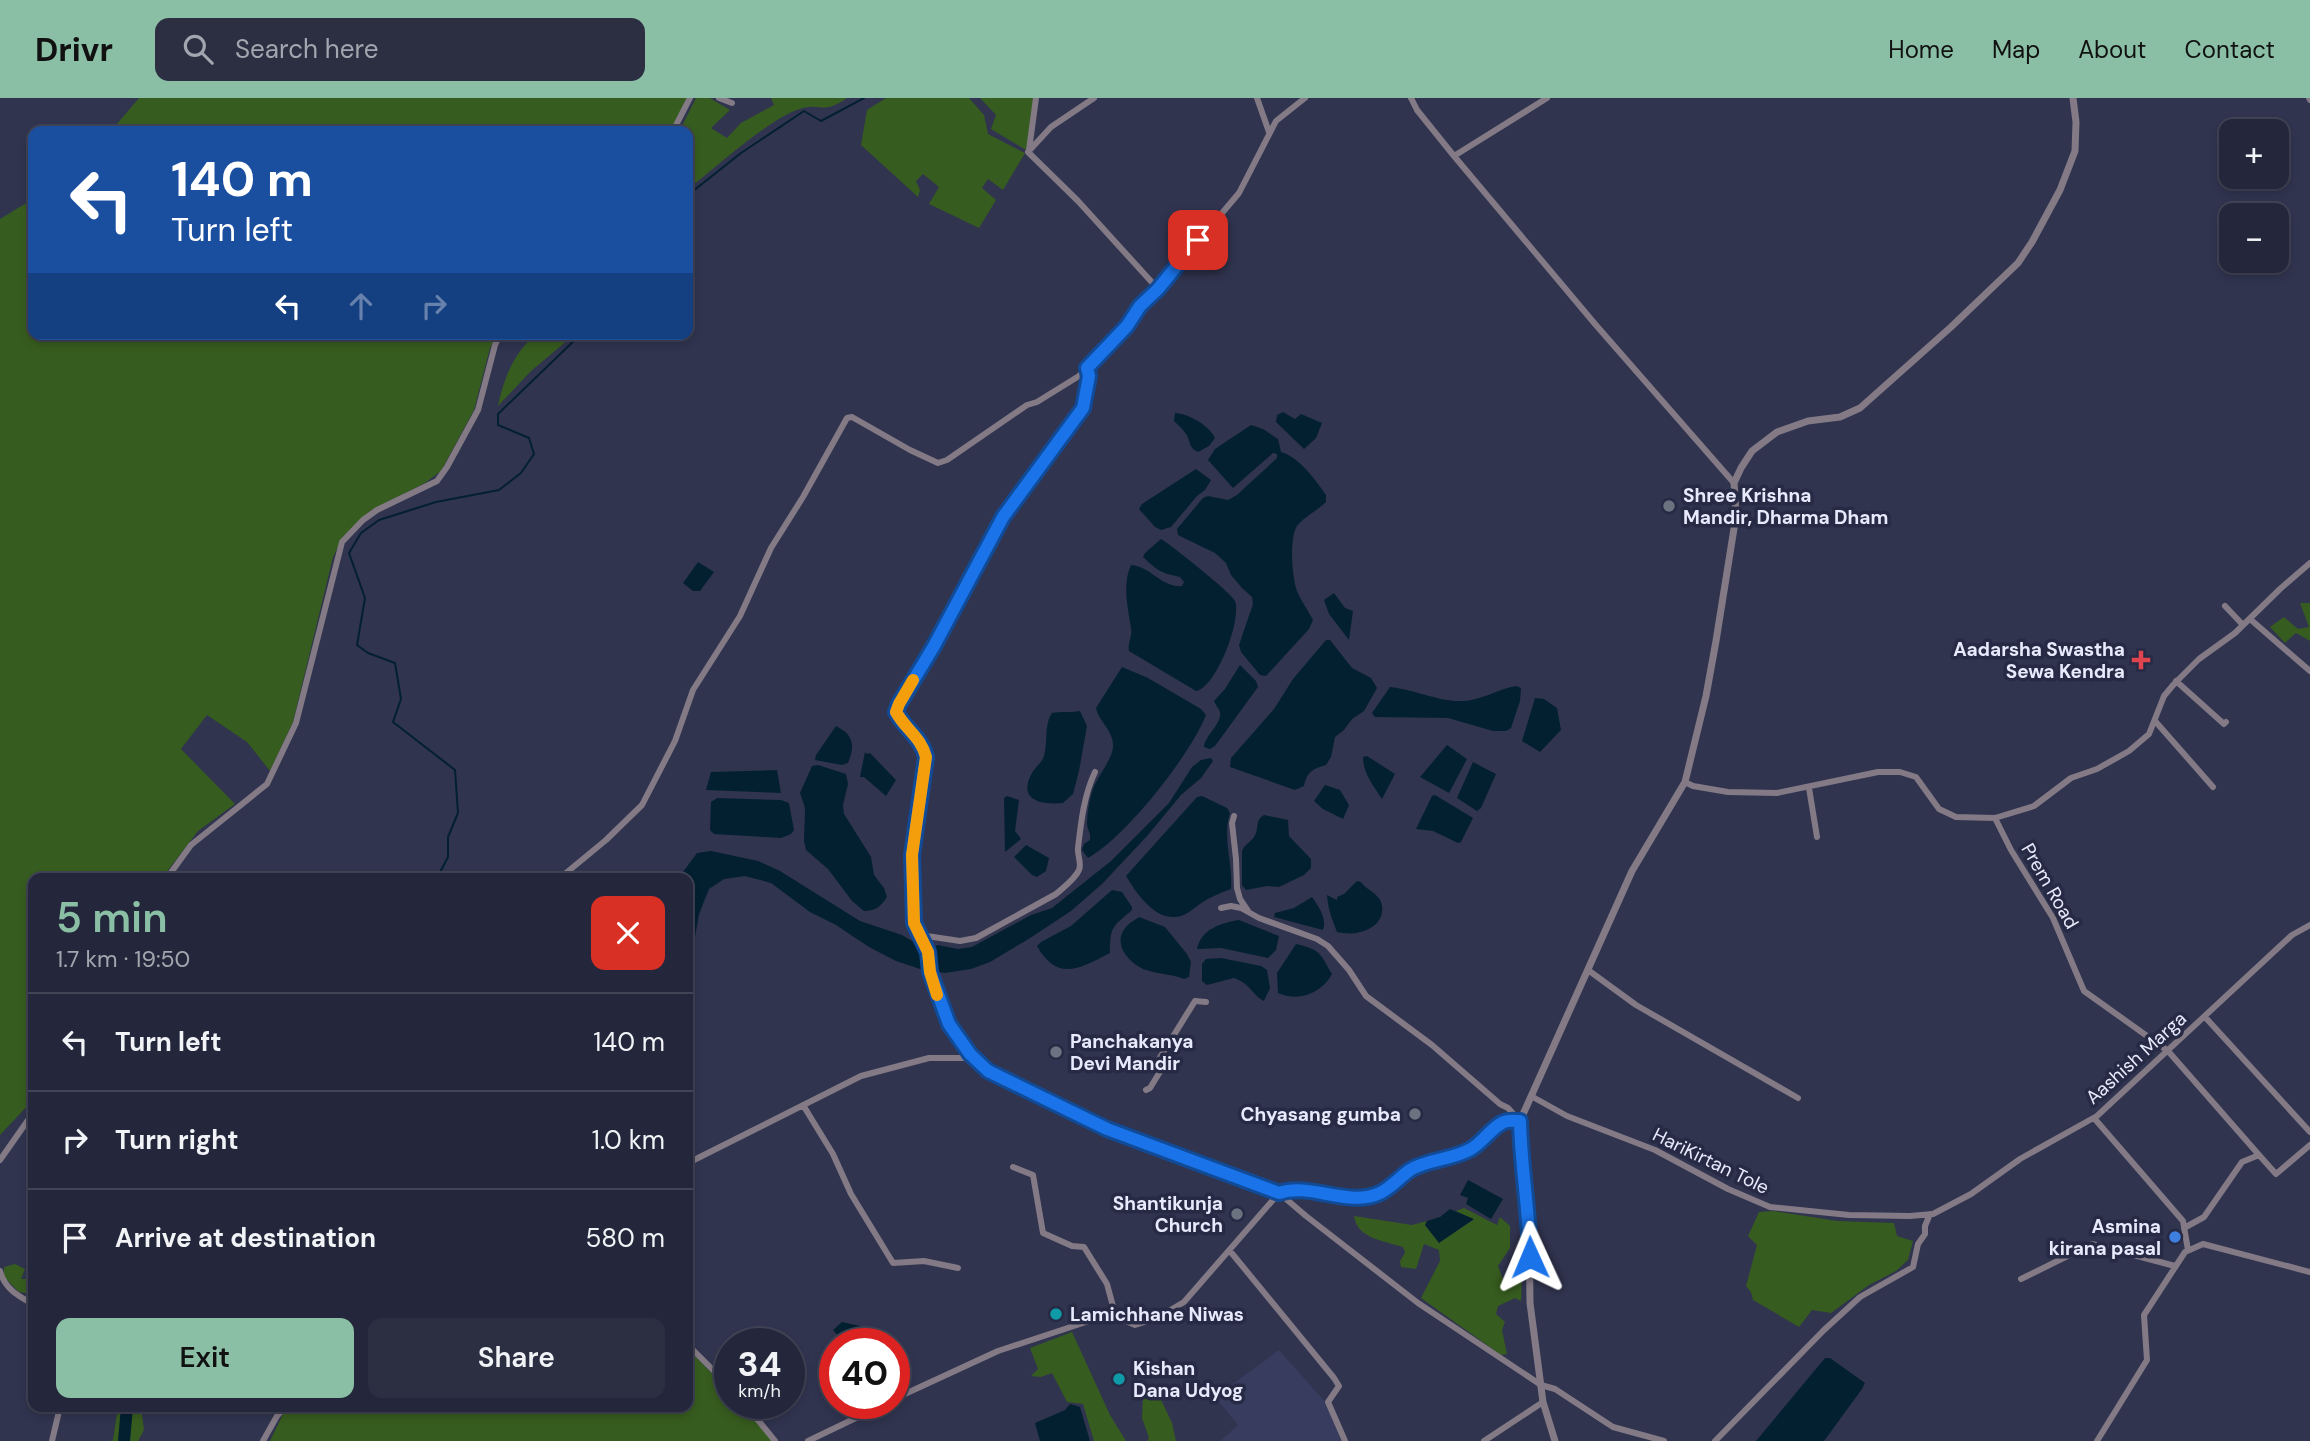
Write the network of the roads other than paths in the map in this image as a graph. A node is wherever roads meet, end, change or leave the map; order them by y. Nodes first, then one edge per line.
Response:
1 (690, 98) edge
2 (719, 98) edge
3 (1036, 98) edge
4 (1094, 98) edge
5 (1257, 98) edge
6 (1305, 98) edge
7 (1410, 98) edge
8 (1547, 98) edge
9 (2073, 98) edge
10 (732, 103) dead end
11 (676, 126) edge
12 (1269, 132) junction
13 (1028, 152) junction
14 (1454, 156) junction
15 (1158, 289) junction
16 (497, 340) edge
17 (1087, 368) junction
18 (1734, 483) junction
19 (2310, 563) edge
20 (2225, 606) dead end
21 (2250, 619) junction
22 (2243, 625) junction
23 (2310, 671) edge
24 (2176, 681) junction
25 (2155, 721) junction
26 (2226, 722) dead end
27 (1095, 772) dead end
28 (1685, 782) junction
29 (2213, 787) dead end
30 (1809, 788) junction
31 (1234, 816) dead end
32 (1995, 818) junction
33 (1817, 837) dead end
34 (171, 873) edge
35 (566, 873) edge
36 (1221, 908) dead end
37 (1249, 912) junction
38 (2310, 925) edge
39 (920, 934) junction
40 (1588, 970) junction
41 (1206, 1002) dead end
42 (2205, 1017) junction
43 (2168, 1051) junction
44 (974, 1058) junction
45 (1146, 1090) dead end
46 (1531, 1096) junction
47 (1798, 1098) dead end
48 (803, 1105) junction
49 (2094, 1118) junction
50 (28, 1120) edge
51 (1520, 1121) junction
52 (2310, 1132) edge
53 (2310, 1145) edge
54 (2259, 1155) junction
55 (0, 1160) edge
56 (693, 1160) edge
57 (1013, 1167) dead end
58 (1279, 1193) junction
59 (1930, 1214) junction
60 (2184, 1228) junction
61 (2188, 1250) junction
62 (1230, 1251) junction
63 (2175, 1266) junction
64 (958, 1268) dead end
65 (0, 1271) edge
66 (2310, 1272) edge
67 (2021, 1279) dead end
68 (28, 1301) edge
69 (1110, 1314) junction
70 (693, 1350) edge
71 (714, 1371) edge
72 (1541, 1385) junction
73 (910, 1392) edge
74 (1543, 1402) junction
75 (59, 1412) edge
76 (280, 1412) edge
77 (757, 1419) edge
78 (854, 1419) edge
79 (52, 1441) edge
80 (263, 1441) edge
81 (775, 1441) edge
82 (808, 1441) edge
83 (1345, 1441) edge
84 (1484, 1441) edge
85 (1555, 1441) edge
86 (1664, 1441) edge
87 (1715, 1441) edge
88 (2097, 1441) edge

1 - 11 street
2 - 10 street
3 - 13 street
4 - 13 street
5 - 12 street
6 - 12 street
7 - 14 street
8 - 14 street
9 - 18 street
12 - 15 street
13 - 15 street
14 - 18 street
15 - 17 street
16 - 34 street
17 - 35 street
17 - 39 street
18 - 28 street
19 - 21 street
20 - 22 street
21 - 22 street
21 - 23 street
22 - 24 street
24 - 25 street
24 - 26 street
25 - 29 street
25 - 32 street
27 - 39 street
28 - 30 street
28 - 40 street
30 - 32 street
30 - 33 street
31 - 37 street
32 - 43 street, Prem Road
36 - 37 street
37 - 51 street
38 - 42 street, Aashish Marga
39 - 44 street
40 - 46 street
40 - 47 street
41 - 45 street
42 - 43 street, Aashish Marga
42 - 52 street
43 - 49 street, Aashish Marga
43 - 54 street, Prem Road
44 - 48 street
44 - 58 street
46 - 51 street
46 - 59 street, HariKirtan Tole
48 - 56 street
48 - 64 street
49 - 59 street, Aashish Marga
49 - 60 street
50 - 55 street
51 - 58 street
51 - 72 street
53 - 54 street
54 - 60 street
57 - 69 street
58 - 62 street
58 - 72 street
59 - 87 street
60 - 61 street
61 - 63 street
61 - 66 street
62 - 69 street
62 - 83 street
63 - 67 street
63 - 88 street
65 - 68 street
69 - 73 street
70 - 71 street
72 - 74 street
72 - 86 street
74 - 84 street
74 - 85 street
75 - 79 street
76 - 80 street
77 - 81 street
78 - 82 street

